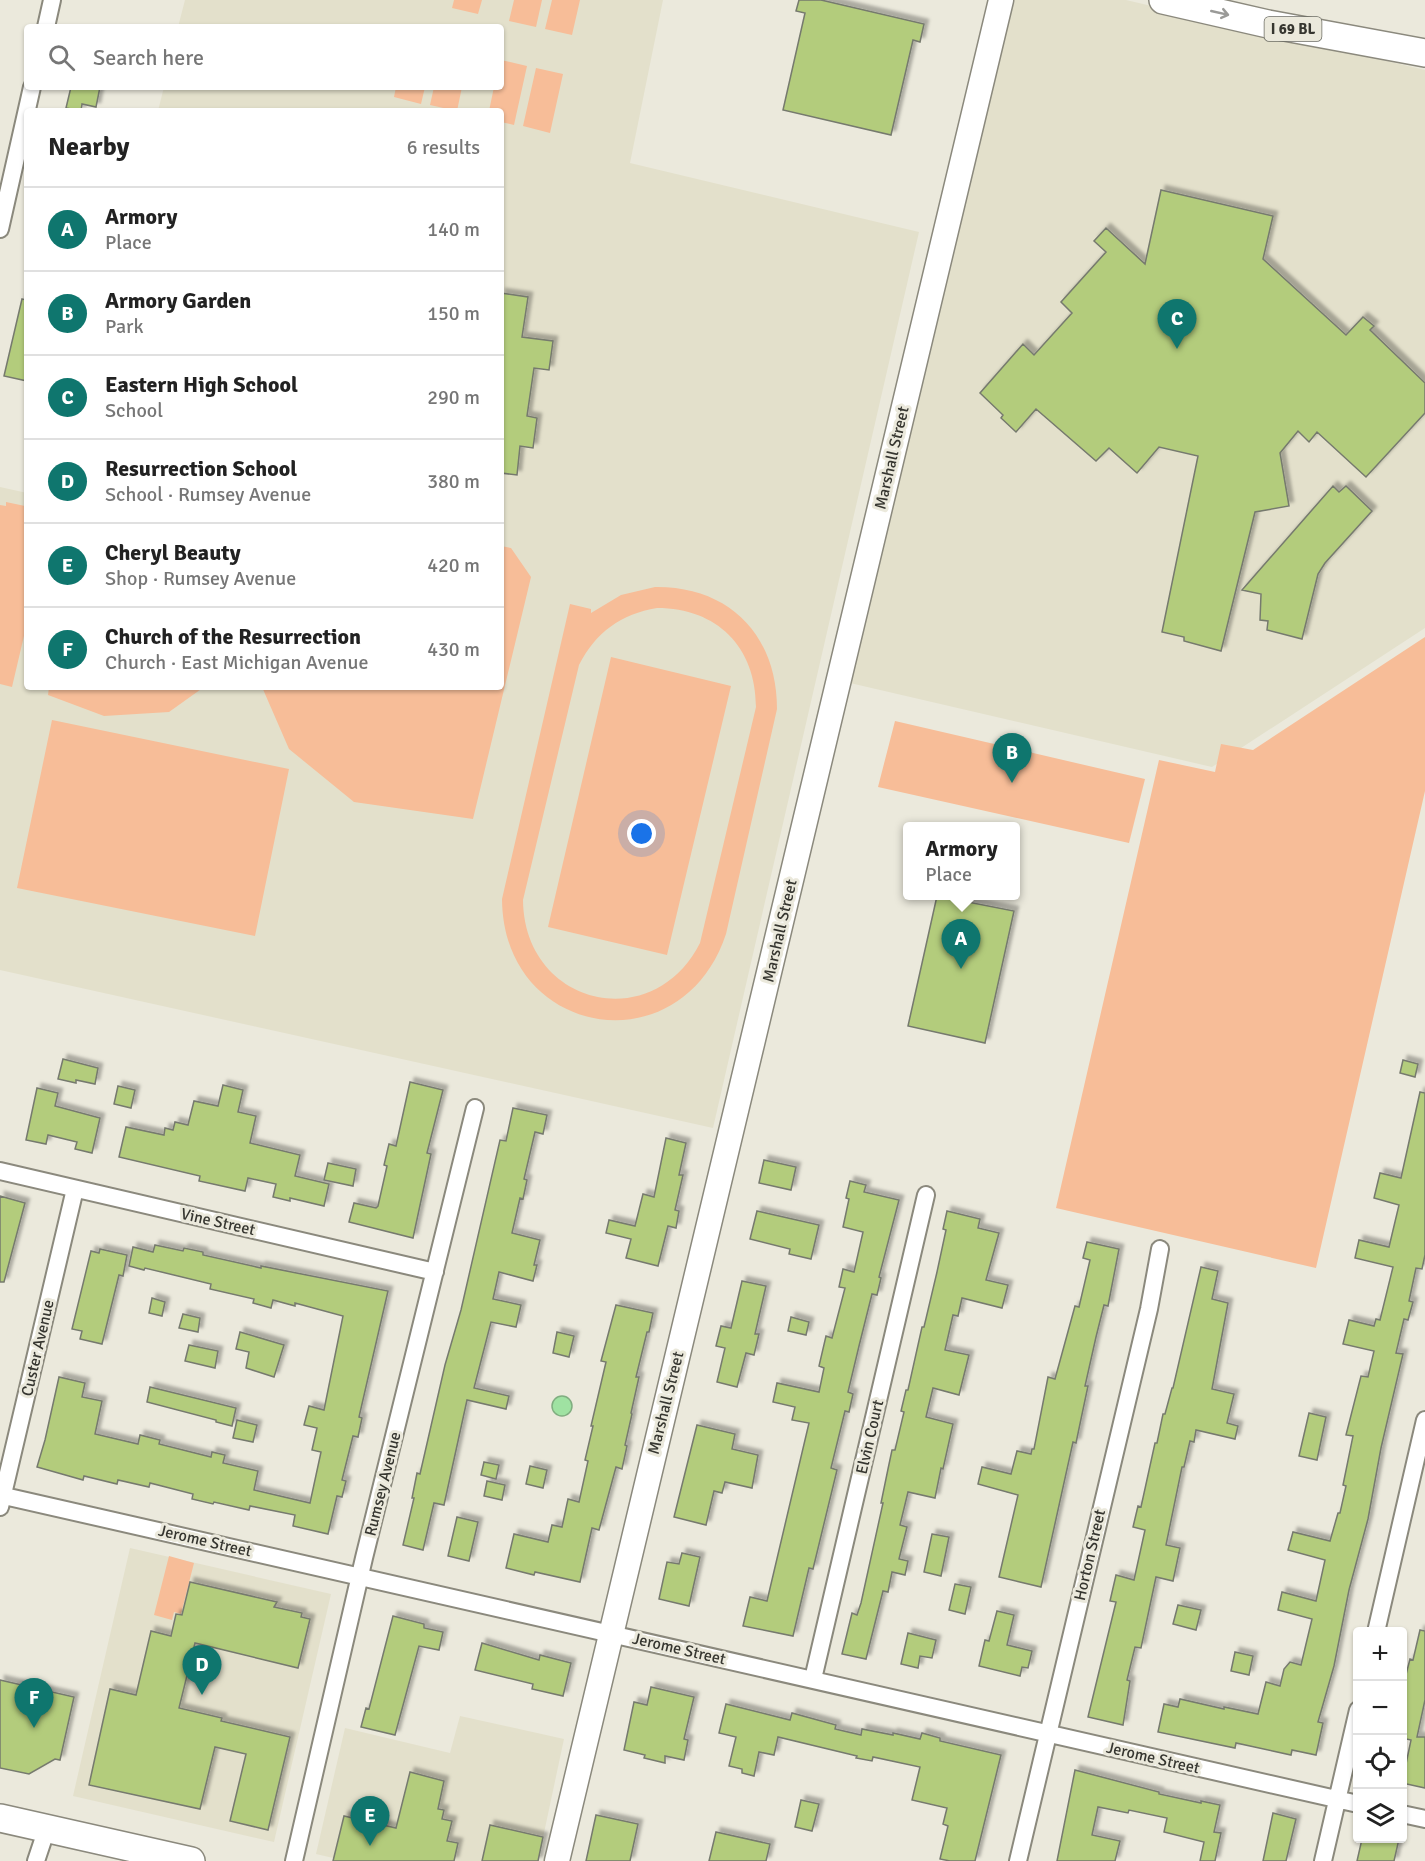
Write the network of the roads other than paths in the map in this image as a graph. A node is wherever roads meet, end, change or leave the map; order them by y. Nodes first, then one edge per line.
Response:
1 (52, 0) edge
2 (1000, 0) edge
3 (1162, 0) edge
4 (47, 24) edge
5 (1425, 53) edge
6 (31, 90) edge
7 (26, 108) edge
8 (24, 116) edge
9 (5, 185) edge
10 (0, 229) edge
11 (475, 1108) dead end
12 (0, 1172) edge
13 (75, 1189) junction
14 (926, 1195) dead end
15 (1160, 1249) dead end
16 (435, 1272) junction
17 (1425, 1420) edge
18 (1421, 1453) edge
19 (1, 1499) edge
20 (360, 1576) junction
21 (1377, 1627) edge
22 (611, 1634) junction
23 (813, 1679) junction
24 (1353, 1731) edge
25 (1047, 1734) junction
26 (1337, 1799) junction
27 (1353, 1803) edge
28 (1407, 1815) edge
29 (0, 1818) edge
30 (1425, 1819) edge
31 (47, 1828) junction
32 (36, 1861) edge
33 (191, 1861) edge
34 (294, 1861) edge
35 (557, 1861) edge
36 (1017, 1861) edge
37 (1323, 1861) edge

1 - 4 street
2 - 22 street, Marshall Street
3 -> 5 main road, I 69 BL
6 - 7 street
8 - 9 street
9 - 10 street
11 - 16 street, Rumsey Avenue
12 - 13 street, Vine Street
13 - 16 street, Vine Street
13 - 19 street, Custer Avenue
14 - 23 street, Elvin Court
15 - 25 street, Horton Street
16 - 20 street, Rumsey Avenue
17 - 18 street
18 - 21 street
19 - 20 street, Jerome Street
20 - 22 street, Jerome Street
20 - 34 street, Rumsey Avenue
22 - 23 street, Jerome Street
22 - 35 street, Marshall Street
23 - 25 street, Jerome Street
24 - 26 street
25 - 26 street, Jerome Street
25 - 36 street, Horton Street
26 - 27 street, Jerome Street
26 - 37 street
28 - 30 street
29 - 31 main road
31 - 32 street
31 - 33 main road

